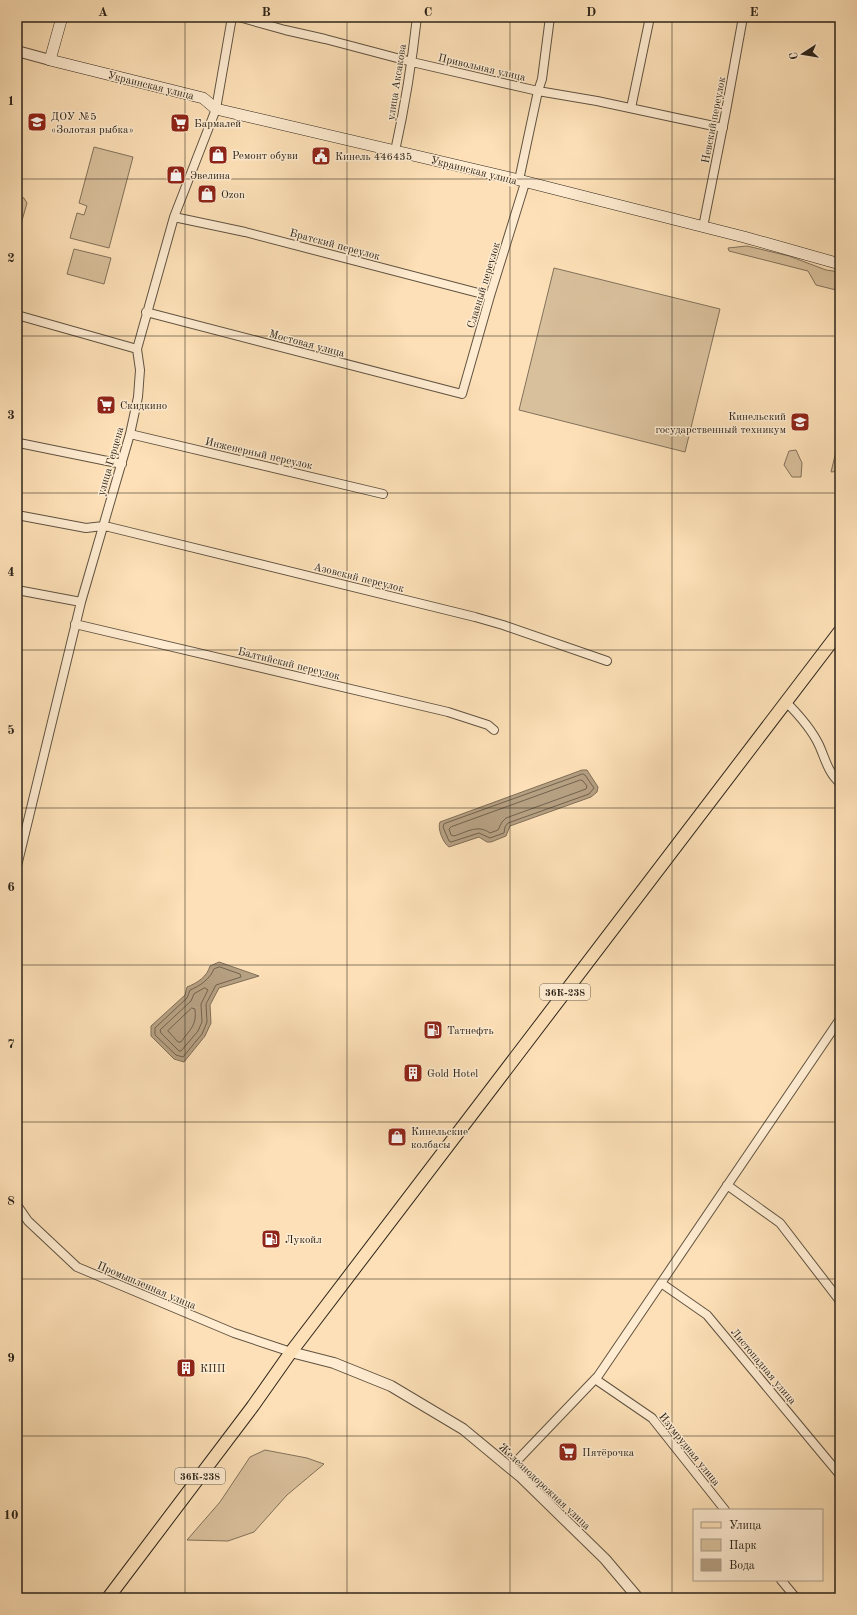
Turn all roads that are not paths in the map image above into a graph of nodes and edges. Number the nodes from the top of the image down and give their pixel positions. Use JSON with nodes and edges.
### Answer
{"nodes":[{"id":1,"x":62,"y":17,"type":"edge"},
{"id":2,"x":232,"y":17,"type":"edge"},
{"id":3,"x":239,"y":17,"type":"edge"},
{"id":4,"x":417,"y":17,"type":"edge"},
{"id":5,"x":550,"y":17,"type":"edge"},
{"id":6,"x":650,"y":17,"type":"edge"},
{"id":7,"x":743,"y":17,"type":"edge"},
{"id":8,"x":17,"y":51,"type":"edge"},
{"id":9,"x":50,"y":60,"type":"junction"},
{"id":10,"x":412,"y":62,"type":"junction"},
{"id":11,"x":538,"y":91,"type":"junction"},
{"id":12,"x":631,"y":108,"type":"junction"},
{"id":13,"x":216,"y":109,"type":"junction"},
{"id":14,"x":723,"y":128,"type":"junction"},
{"id":15,"x":395,"y":150,"type":"junction"},
{"id":16,"x":522,"y":182,"type":"junction"},
{"id":17,"x":174,"y":217,"type":"junction"},
{"id":18,"x":703,"y":227,"type":"junction"},
{"id":19,"x":840,"y":264,"type":"edge"},
{"id":20,"x":490,"y":296,"type":"junction"},
{"id":21,"x":146,"y":312,"type":"junction"},
{"id":22,"x":17,"y":315,"type":"edge"},
{"id":23,"x":137,"y":349,"type":"junction"},
{"id":24,"x":462,"y":394,"type":"joint"},
{"id":25,"x":130,"y":434,"type":"junction"},
{"id":26,"x":18,"y":442,"type":"dead end"},
{"id":27,"x":122,"y":464,"type":"junction"},
{"id":28,"x":383,"y":494,"type":"dead end"},
{"id":29,"x":17,"y":515,"type":"edge"},
{"id":30,"x":103,"y":526,"type":"junction"},
{"id":31,"x":17,"y":590,"type":"edge"},
{"id":32,"x":81,"y":602,"type":"junction"},
{"id":33,"x":75,"y":624,"type":"junction"},
{"id":34,"x":840,"y":631,"type":"edge"},
{"id":35,"x":607,"y":661,"type":"dead end"},
{"id":36,"x":786,"y":702,"type":"junction"},
{"id":37,"x":494,"y":730,"type":"dead end"},
{"id":38,"x":840,"y":783,"type":"edge"},
{"id":39,"x":17,"y":866,"type":"edge"},
{"id":40,"x":840,"y":1019,"type":"edge"},
{"id":41,"x":727,"y":1185,"type":"junction"},
{"id":42,"x":17,"y":1205,"type":"edge"},
{"id":43,"x":661,"y":1283,"type":"junction"},
{"id":44,"x":840,"y":1301,"type":"edge"},
{"id":45,"x":291,"y":1352,"type":"junction"},
{"id":46,"x":595,"y":1379,"type":"junction"},
{"id":47,"x":510,"y":1468,"type":"junction"},
{"id":48,"x":840,"y":1475,"type":"edge"},
{"id":49,"x":724,"y":1509,"type":"edge"},
{"id":50,"x":782,"y":1581,"type":"edge"},
{"id":51,"x":108,"y":1598,"type":"edge"},
{"id":52,"x":638,"y":1598,"type":"edge"},
{"id":53,"x":796,"y":1598,"type":"edge"}],
"edges":[{"from":1,"to":9,"type":"main road"},
{"from":2,"to":13,"type":"street","name":"улица Герцена"},
{"from":3,"to":10,"type":"street","name":"Привольная улица"},
{"from":4,"to":10,"type":"street","name":"улица Аксакова"},
{"from":5,"to":11,"type":"street","name":"Славный переулок"},
{"from":6,"to":12,"type":"street"},
{"from":7,"to":14,"type":"street","name":"Невский переулок"},
{"from":8,"to":9,"type":"street","name":"Украинская улица"},
{"from":9,"to":13,"type":"main road","name":"Украинская улица"},
{"from":10,"to":11,"type":"street","name":"Привольная улица"},
{"from":10,"to":15,"type":"street","name":"улица Аксакова"},
{"from":11,"to":12,"type":"street","name":"Привольная улица"},
{"from":11,"to":16,"type":"street","name":"Славный переулок"},
{"from":12,"to":14,"type":"street","name":"Привольная улица"},
{"from":13,"to":15,"type":"main road","name":"Украинская улица"},
{"from":13,"to":17,"type":"street","name":"улица Герцена"},
{"from":14,"to":18,"type":"street","name":"Невский переулок"},
{"from":15,"to":16,"type":"main road","name":"Украинская улица"},
{"from":16,"to":18,"type":"main road","name":"Украинская улица"},
{"from":16,"to":20,"type":"street","name":"Славный переулок"},
{"from":17,"to":20,"type":"street","name":"Братский переулок"},
{"from":17,"to":21,"type":"street","name":"улица Герцена"},
{"from":18,"to":19,"type":"main road","name":"Украинская улица"},
{"from":20,"to":24,"type":"street","name":"Славный переулок"},
{"from":21,"to":23,"type":"street","name":"улица Герцена"},
{"from":21,"to":24,"type":"street","name":"Мостовая улица"},
{"from":22,"to":23,"type":"street"},
{"from":23,"to":25,"type":"street","name":"улица Герцена"},
{"from":25,"to":27,"type":"street","name":"улица Герцена"},
{"from":25,"to":28,"type":"street","name":"Инженерный переулок"},
{"from":26,"to":27,"type":"street"},
{"from":27,"to":30,"type":"street","name":"улица Герцена"},
{"from":29,"to":30,"type":"street","name":"Азовский переулок"},
{"from":30,"to":32,"type":"street","name":"улица Герцена"},
{"from":30,"to":35,"type":"street","name":"Азовский переулок"},
{"from":31,"to":32,"type":"street"},
{"from":32,"to":33,"type":"street","name":"улица Герцена"},
{"from":33,"to":37,"type":"street","name":"Балтийский переулок"},
{"from":33,"to":39,"type":"street","name":"улица Герцена"},
{"from":34,"to":36,"type":"main road","number":"36К-238"},
{"from":36,"to":38,"type":"street"},
{"from":36,"to":45,"type":"main road","number":"36К-238"},
{"from":40,"to":41,"type":"street"},
{"from":41,"to":43,"type":"street"},
{"from":41,"to":44,"type":"street"},
{"from":42,"to":45,"type":"street","name":"Промышленная улица"},
{"from":43,"to":46,"type":"street"},
{"from":43,"to":48,"type":"street","name":"Листопадная улица"},
{"from":45,"to":47,"type":"street","name":"Железнодорожная улица"},
{"from":45,"to":51,"type":"main road","number":"36К-238"},
{"from":46,"to":47,"type":"street"},
{"from":46,"to":49,"type":"street","name":"Изумрудная улица"},
{"from":47,"to":52,"type":"street","name":"Железнодорожная улица"},
{"from":50,"to":53,"type":"street"}]}
